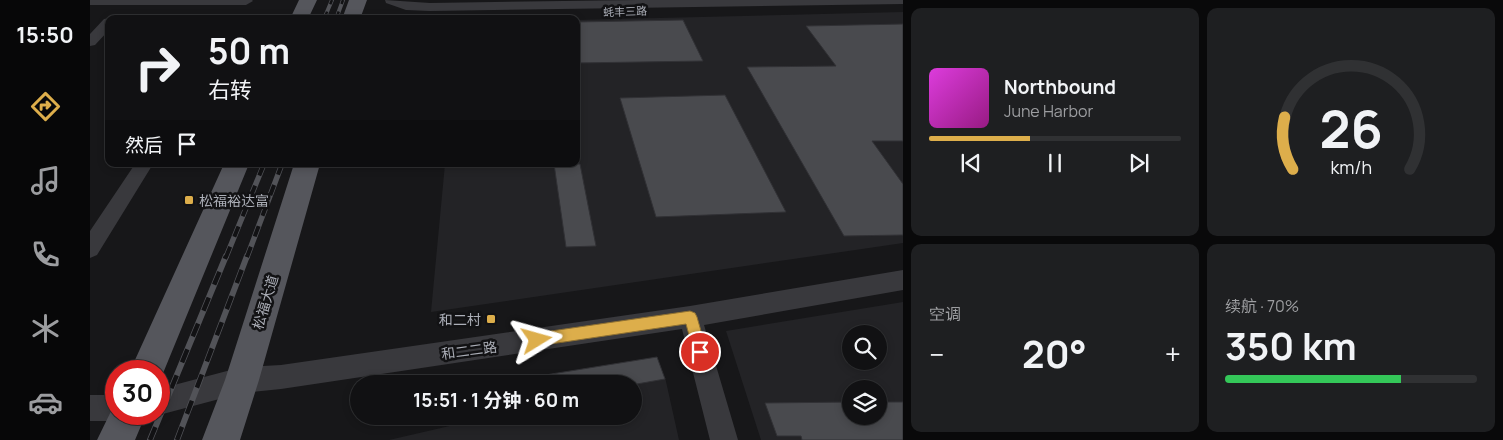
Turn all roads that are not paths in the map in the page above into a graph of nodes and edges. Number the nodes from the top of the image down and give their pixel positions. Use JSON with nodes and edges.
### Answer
{"nodes":[{"id":1,"x":247,"y":0,"type":"edge"},
{"id":2,"x":308,"y":0,"type":"edge"},
{"id":3,"x":358,"y":0,"type":"edge"},
{"id":4,"x":391,"y":0,"type":"edge"},
{"id":5,"x":903,"y":0,"type":"edge"},
{"id":6,"x":90,"y":1,"type":"edge"},
{"id":7,"x":128,"y":1,"type":"edge"},
{"id":8,"x":903,"y":4,"type":"edge"},
{"id":9,"x":239,"y":13,"type":"dead end"},
{"id":10,"x":116,"y":15,"type":"edge"},
{"id":11,"x":301,"y":15,"type":"edge"},
{"id":12,"x":352,"y":15,"type":"edge"},
{"id":13,"x":482,"y":15,"type":"edge"},
{"id":14,"x":105,"y":26,"type":"edge"},
{"id":15,"x":90,"y":42,"type":"edge"},
{"id":16,"x":142,"y":167,"type":"edge"},
{"id":17,"x":235,"y":167,"type":"edge"},
{"id":18,"x":306,"y":167,"type":"edge"},
{"id":19,"x":90,"y":249,"type":"edge"},
{"id":20,"x":903,"y":280,"type":"edge"},
{"id":21,"x":690,"y":317,"type":"junction"},
{"id":22,"x":152,"y":360,"type":"edge"},
{"id":23,"x":242,"y":380,"type":"junction"},
{"id":24,"x":170,"y":399,"type":"edge"},
{"id":25,"x":90,"y":408,"type":"edge"},
{"id":26,"x":105,"y":408,"type":"edge"},
{"id":27,"x":123,"y":425,"type":"edge"},
{"id":28,"x":116,"y":440,"type":"edge"},
{"id":29,"x":221,"y":440,"type":"edge"},
{"id":30,"x":724,"y":440,"type":"edge"}],
"edges":[{"from":1,"to":7,"type":"street"},
{"from":1,"to":9,"type":"street"},
{"from":2,"to":11,"type":"main road"},
{"from":3,"to":12,"type":"main road"},
{"from":4,"to":5,"type":"street","name":"蚝丰三路"},
{"from":6,"to":7,"type":"street"},
{"from":7,"to":10,"type":"street"},
{"from":8,"to":13,"type":"street","name":"蚝丰三路"},
{"from":14,"to":15,"type":"street"},
{"from":16,"to":19,"type":"street"},
{"from":17,"to":22,"type":"main road"},
{"from":18,"to":23,"type":"main road","name":"松福大道"},
{"from":20,"to":21,"type":"street","name":"和二二路"},
{"from":21,"to":23,"type":"street","name":"和二二路"},
{"from":21,"to":30,"type":"street"},
{"from":23,"to":24,"type":"street","name":"和二二路"},
{"from":23,"to":29,"type":"main road","name":"松福大道"},
{"from":25,"to":26,"type":"street"},
{"from":27,"to":28,"type":"main road"}]}
